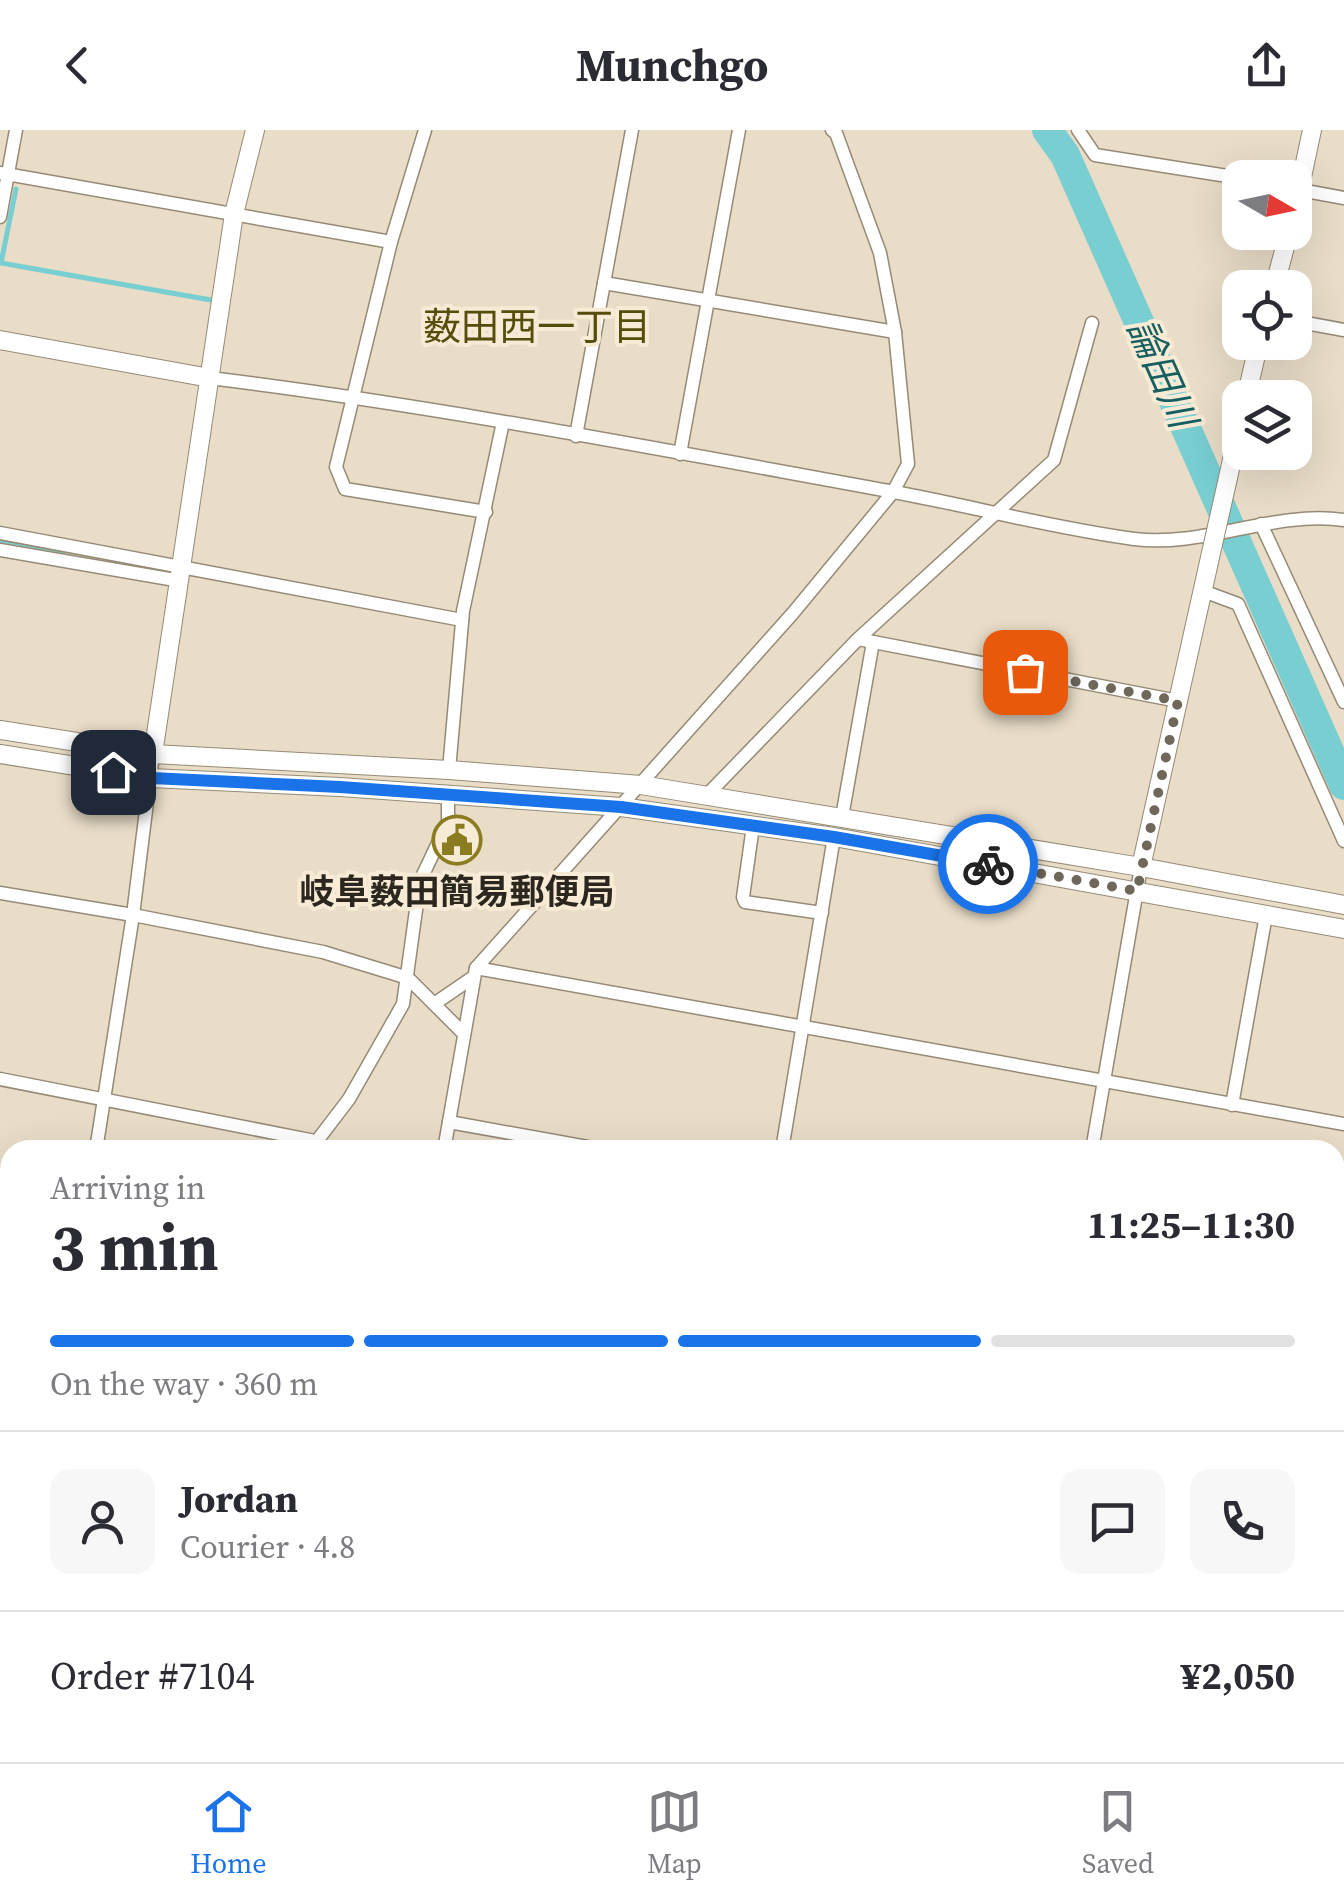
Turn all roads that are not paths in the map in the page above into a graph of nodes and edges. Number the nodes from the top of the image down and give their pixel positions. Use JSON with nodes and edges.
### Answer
{"nodes":[{"id":1,"x":16,"y":130,"type":"edge"},
{"id":2,"x":255,"y":130,"type":"edge"},
{"id":3,"x":424,"y":130,"type":"edge"},
{"id":4,"x":632,"y":130,"type":"edge"},
{"id":5,"x":740,"y":130,"type":"edge"},
{"id":6,"x":1078,"y":130,"type":"edge"},
{"id":7,"x":1312,"y":130,"type":"edge"},
{"id":8,"x":836,"y":131,"type":"edge"},
{"id":9,"x":1305,"y":160,"type":"edge"},
{"id":10,"x":4,"y":173,"type":"edge"},
{"id":11,"x":1222,"y":175,"type":"edge"},
{"id":12,"x":1312,"y":192,"type":"edge"},
{"id":13,"x":1344,"y":198,"type":"edge"},
{"id":14,"x":234,"y":214,"type":"junction"},
{"id":15,"x":0,"y":217,"type":"edge"},
{"id":16,"x":391,"y":242,"type":"junction"},
{"id":17,"x":604,"y":284,"type":"junction"},
{"id":18,"x":708,"y":300,"type":"junction"},
{"id":19,"x":1092,"y":324,"type":"dead end"},
{"id":20,"x":1312,"y":325,"type":"edge"},
{"id":21,"x":1344,"y":330,"type":"edge"},
{"id":22,"x":896,"y":332,"type":"junction"},
{"id":23,"x":0,"y":340,"type":"edge"},
{"id":24,"x":210,"y":378,"type":"junction"},
{"id":25,"x":353,"y":396,"type":"junction"},
{"id":26,"x":503,"y":422,"type":"junction"},
{"id":27,"x":576,"y":436,"type":"junction"},
{"id":28,"x":680,"y":454,"type":"junction"},
{"id":29,"x":1230,"y":470,"type":"edge"},
{"id":30,"x":892,"y":492,"type":"junction"},
{"id":31,"x":486,"y":512,"type":"junction"},
{"id":32,"x":999,"y":512,"type":"junction"},
{"id":33,"x":1344,"y":520,"type":"edge"},
{"id":34,"x":1260,"y":524,"type":"junction"},
{"id":35,"x":0,"y":534,"type":"edge"},
{"id":36,"x":0,"y":550,"type":"edge"},
{"id":37,"x":182,"y":574,"type":"junction"},
{"id":38,"x":1202,"y":591,"type":"junction"},
{"id":39,"x":462,"y":620,"type":"junction"},
{"id":40,"x":858,"y":639,"type":"junction"},
{"id":41,"x":873,"y":642,"type":"junction"},
{"id":42,"x":1178,"y":701,"type":"junction"},
{"id":43,"x":1344,"y":702,"type":"edge"},
{"id":44,"x":0,"y":730,"type":"edge"},
{"id":45,"x":0,"y":754,"type":"edge"},
{"id":46,"x":153,"y":754,"type":"junction"},
{"id":47,"x":449,"y":770,"type":"junction"},
{"id":48,"x":151,"y":778,"type":"junction"},
{"id":49,"x":641,"y":785,"type":"junction"},
{"id":50,"x":448,"y":794,"type":"junction"},
{"id":51,"x":708,"y":796,"type":"junction"},
{"id":52,"x":621,"y":807,"type":"junction"},
{"id":53,"x":842,"y":816,"type":"junction"},
{"id":54,"x":753,"y":826,"type":"junction"},
{"id":55,"x":834,"y":837,"type":"junction"},
{"id":56,"x":1344,"y":841,"type":"edge"},
{"id":57,"x":1141,"y":867,"type":"junction"},
{"id":58,"x":1137,"y":891,"type":"junction"},
{"id":59,"x":0,"y":893,"type":"edge"},
{"id":60,"x":1344,"y":906,"type":"edge"},
{"id":61,"x":822,"y":913,"type":"junction"},
{"id":62,"x":134,"y":915,"type":"junction"},
{"id":63,"x":1266,"y":915,"type":"junction"},
{"id":64,"x":1344,"y":929,"type":"edge"},
{"id":65,"x":474,"y":973,"type":"junction"},
{"id":66,"x":408,"y":978,"type":"junction"},
{"id":67,"x":434,"y":1004,"type":"junction"},
{"id":68,"x":804,"y":1025,"type":"junction"},
{"id":69,"x":464,"y":1033,"type":"junction"},
{"id":70,"x":0,"y":1079,"type":"edge"},
{"id":71,"x":1104,"y":1082,"type":"junction"},
{"id":72,"x":106,"y":1100,"type":"junction"},
{"id":73,"x":1232,"y":1104,"type":"junction"},
{"id":74,"x":449,"y":1122,"type":"junction"},
{"id":75,"x":1344,"y":1124,"type":"edge"},
{"id":76,"x":98,"y":1140,"type":"edge"},
{"id":77,"x":285,"y":1140,"type":"edge"},
{"id":78,"x":317,"y":1140,"type":"edge"},
{"id":79,"x":446,"y":1140,"type":"edge"},
{"id":80,"x":549,"y":1140,"type":"edge"},
{"id":81,"x":784,"y":1140,"type":"edge"},
{"id":82,"x":1094,"y":1140,"type":"edge"}],
"edges":[{"from":1,"to":10,"type":"street"},
{"from":2,"to":14,"type":"main road"},
{"from":3,"to":16,"type":"street"},
{"from":4,"to":17,"type":"street"},
{"from":5,"to":18,"type":"street"},
{"from":6,"to":11,"type":"street"},
{"from":7,"to":9,"type":"main road"},
{"from":8,"to":22,"type":"street"},
{"from":10,"to":14,"type":"street"},
{"from":10,"to":15,"type":"street"},
{"from":12,"to":13,"type":"street"},
{"from":14,"to":16,"type":"street"},
{"from":14,"to":24,"type":"main road"},
{"from":16,"to":25,"type":"street"},
{"from":17,"to":18,"type":"street"},
{"from":17,"to":27,"type":"street"},
{"from":18,"to":22,"type":"street"},
{"from":18,"to":28,"type":"street"},
{"from":19,"to":32,"type":"street"},
{"from":20,"to":21,"type":"street"},
{"from":22,"to":30,"type":"street"},
{"from":23,"to":24,"type":"main road"},
{"from":24,"to":25,"type":"street"},
{"from":24,"to":37,"type":"main road"},
{"from":25,"to":26,"type":"street"},
{"from":25,"to":31,"type":"street"},
{"from":26,"to":27,"type":"street"},
{"from":26,"to":31,"type":"street"},
{"from":27,"to":28,"type":"street"},
{"from":28,"to":30,"type":"street"},
{"from":29,"to":38,"type":"main road","bridge":true},
{"from":30,"to":32,"type":"street"},
{"from":30,"to":49,"type":"street"},
{"from":31,"to":39,"type":"street"},
{"from":32,"to":34,"type":"street"},
{"from":32,"to":40,"type":"street"},
{"from":33,"to":34,"type":"street"},
{"from":34,"to":43,"type":"street"},
{"from":35,"to":37,"type":"street"},
{"from":36,"to":37,"type":"street"},
{"from":37,"to":39,"type":"street"},
{"from":37,"to":46,"type":"main road"},
{"from":38,"to":42,"type":"main road"},
{"from":38,"to":56,"type":"street"},
{"from":39,"to":47,"type":"street"},
{"from":40,"to":41,"type":"street"},
{"from":40,"to":51,"type":"street"},
{"from":41,"to":42,"type":"street"},
{"from":41,"to":53,"type":"street"},
{"from":42,"to":57,"type":"main road"},
{"from":44,"to":46,"type":"main road"},
{"from":45,"to":48,"type":"main road"},
{"from":46,"to":47,"type":"main road"},
{"from":46,"to":48,"type":"street"},
{"from":47,"to":49,"type":"main road"},
{"from":48,"to":50,"type":"main road"},
{"from":48,"to":62,"type":"street"},
{"from":49,"to":51,"type":"main road"},
{"from":49,"to":52,"type":"street"},
{"from":50,"to":52,"type":"main road"},
{"from":50,"to":66,"type":"street"},
{"from":51,"to":53,"type":"main road"},
{"from":52,"to":54,"type":"main road"},
{"from":52,"to":65,"type":"street"},
{"from":53,"to":57,"type":"main road"},
{"from":54,"to":55,"type":"main road"},
{"from":54,"to":61,"type":"street"},
{"from":55,"to":58,"type":"main road"},
{"from":55,"to":61,"type":"street"},
{"from":57,"to":58,"type":"street"},
{"from":57,"to":60,"type":"main road"},
{"from":58,"to":63,"type":"main road"},
{"from":58,"to":71,"type":"street"},
{"from":59,"to":62,"type":"street"},
{"from":61,"to":68,"type":"street"},
{"from":62,"to":66,"type":"street"},
{"from":62,"to":72,"type":"street"},
{"from":63,"to":64,"type":"main road"},
{"from":63,"to":73,"type":"street"},
{"from":65,"to":67,"type":"street"},
{"from":65,"to":68,"type":"street"},
{"from":65,"to":69,"type":"street"},
{"from":66,"to":67,"type":"street"},
{"from":66,"to":78,"type":"street"},
{"from":67,"to":69,"type":"street"},
{"from":68,"to":71,"type":"street"},
{"from":68,"to":81,"type":"street"},
{"from":69,"to":74,"type":"street"},
{"from":70,"to":72,"type":"street"},
{"from":71,"to":73,"type":"street"},
{"from":71,"to":82,"type":"street"},
{"from":72,"to":76,"type":"street"},
{"from":72,"to":77,"type":"street"},
{"from":73,"to":75,"type":"street"},
{"from":74,"to":79,"type":"street"},
{"from":74,"to":80,"type":"street"}]}
